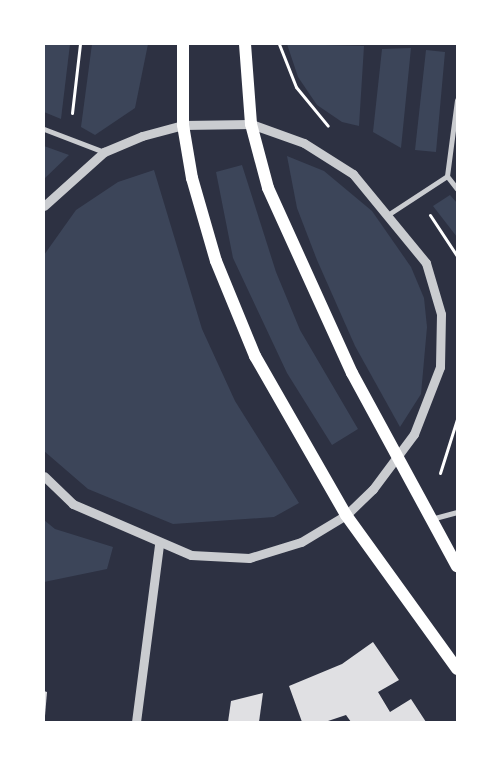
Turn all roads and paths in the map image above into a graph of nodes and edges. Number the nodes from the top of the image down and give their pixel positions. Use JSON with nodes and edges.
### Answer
{"nodes":[{"id":1,"x":80,"y":44,"type":"edge"},
{"id":2,"x":183,"y":44,"type":"edge"},
{"id":3,"x":245,"y":44,"type":"edge"},
{"id":4,"x":278,"y":44,"type":"edge"},
{"id":5,"x":457,"y":100,"type":"edge"},
{"id":6,"x":251,"y":124,"type":"junction"},
{"id":7,"x":183,"y":125,"type":"junction"},
{"id":8,"x":44,"y":129,"type":"edge"},
{"id":9,"x":69,"y":138,"type":"junction"},
{"id":10,"x":104,"y":152,"type":"junction"},
{"id":11,"x":329,"y":156,"type":"junction"},
{"id":12,"x":447,"y":176,"type":"junction"},
{"id":13,"x":457,"y":188,"type":"edge"},
{"id":14,"x":44,"y":206,"type":"edge"},
{"id":15,"x":389,"y":214,"type":"junction"},
{"id":16,"x":457,"y":419,"type":"edge"},
{"id":17,"x":397,"y":458,"type":"junction"},
{"id":18,"x":44,"y":476,"type":"edge"},
{"id":19,"x":457,"y":512,"type":"edge"},
{"id":20,"x":444,"y":514,"type":"junction"},
{"id":21,"x":346,"y":515,"type":"junction"},
{"id":22,"x":432,"y":519,"type":"junction"},
{"id":23,"x":159,"y":544,"type":"junction"},
{"id":24,"x":457,"y":566,"type":"edge"},
{"id":25,"x":457,"y":669,"type":"edge"},
{"id":26,"x":136,"y":722,"type":"edge"}],
"edges":[{"from":1,"to":9,"type":"path"},
{"from":2,"to":7,"type":"main road"},
{"from":3,"to":6,"type":"main road"},
{"from":4,"to":11,"type":"path"},
{"from":5,"to":12,"type":"street"},
{"from":6,"to":7,"type":"street"},
{"from":6,"to":11,"type":"street"},
{"from":6,"to":17,"type":"main road"},
{"from":7,"to":10,"type":"street"},
{"from":7,"to":21,"type":"main road"},
{"from":8,"to":9,"type":"street"},
{"from":9,"to":10,"type":"street"},
{"from":10,"to":14,"type":"street"},
{"from":11,"to":15,"type":"street"},
{"from":12,"to":13,"type":"street"},
{"from":12,"to":15,"type":"street"},
{"from":15,"to":17,"type":"street"},
{"from":16,"to":20,"type":"path"},
{"from":17,"to":21,"type":"street"},
{"from":17,"to":22,"type":"main road"},
{"from":18,"to":23,"type":"street"},
{"from":19,"to":20,"type":"street"},
{"from":20,"to":22,"type":"street"},
{"from":21,"to":23,"type":"street"},
{"from":21,"to":25,"type":"main road"},
{"from":22,"to":24,"type":"main road"},
{"from":23,"to":26,"type":"street"}]}
